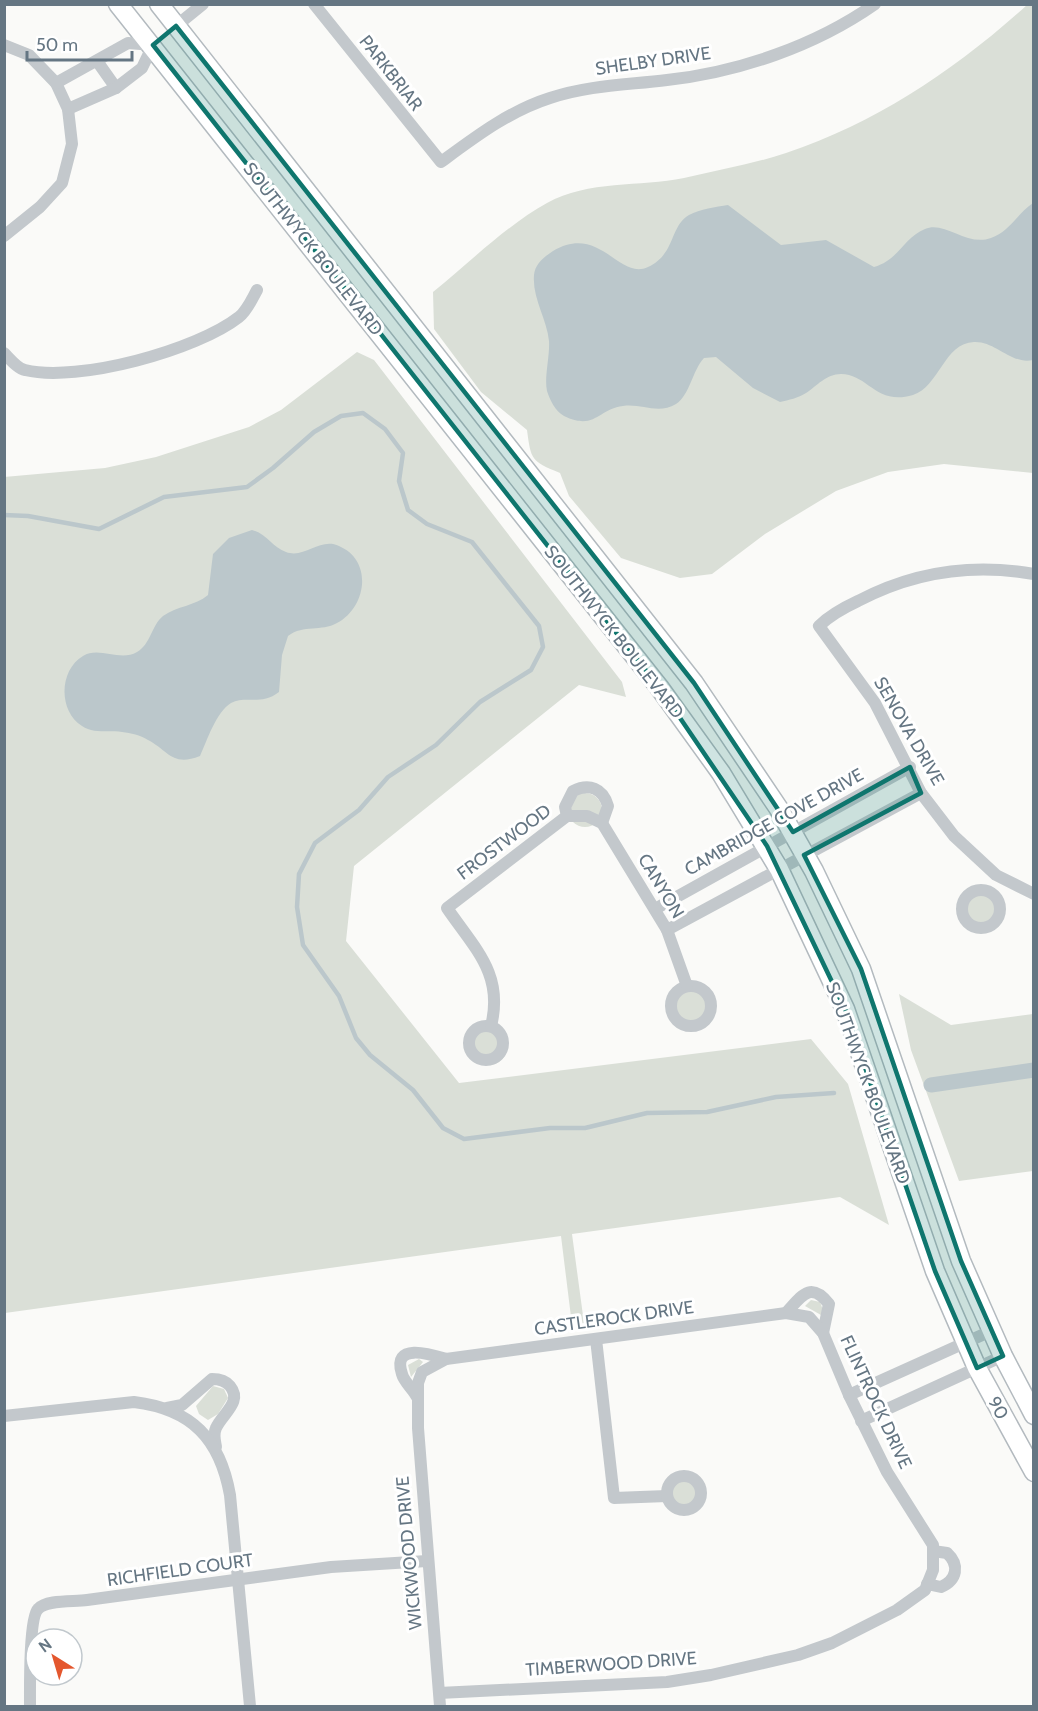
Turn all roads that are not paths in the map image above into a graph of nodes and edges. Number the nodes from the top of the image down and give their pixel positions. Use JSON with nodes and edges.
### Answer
{"nodes":[{"id":1,"x":118,"y":4,"type":"edge"},
{"id":2,"x":159,"y":4,"type":"edge"},
{"id":3,"x":203,"y":4,"type":"edge"},
{"id":4,"x":314,"y":4,"type":"edge"},
{"id":5,"x":874,"y":4,"type":"edge"},
{"id":6,"x":176,"y":26,"type":"junction"},
{"id":7,"x":4,"y":45,"type":"edge"},
{"id":8,"x":153,"y":45,"type":"junction"},
{"id":9,"x":97,"y":61,"type":"junction"},
{"id":10,"x":56,"y":83,"type":"junction"},
{"id":11,"x":116,"y":88,"type":"junction"},
{"id":12,"x":68,"y":109,"type":"junction"},
{"id":13,"x":441,"y":162,"type":"joint"},
{"id":14,"x":4,"y":236,"type":"edge"},
{"id":15,"x":257,"y":291,"type":"dead end"},
{"id":16,"x":4,"y":353,"type":"edge"},
{"id":17,"x":455,"y":380,"type":"junction"},
{"id":18,"x":430,"y":398,"type":"junction"},
{"id":19,"x":1034,"y":574,"type":"edge"},
{"id":20,"x":910,"y":767,"type":"junction"},
{"id":21,"x":921,"y":793,"type":"junction"},
{"id":22,"x":567,"y":816,"type":"junction"},
{"id":23,"x":602,"y":823,"type":"junction"},
{"id":24,"x":793,"y":832,"type":"junction"},
{"id":25,"x":767,"y":846,"type":"junction"},
{"id":26,"x":804,"y":855,"type":"junction"},
{"id":27,"x":779,"y":869,"type":"junction"},
{"id":28,"x":996,"y":875,"type":"junction"},
{"id":29,"x":990,"y":892,"type":"dead end"},
{"id":30,"x":1034,"y":894,"type":"edge"},
{"id":31,"x":655,"y":909,"type":"junction"},
{"id":32,"x":667,"y":930,"type":"junction"},
{"id":33,"x":687,"y":986,"type":"dead end"},
{"id":34,"x":491,"y":1026,"type":"dead end"},
{"id":35,"x":961,"y":1261,"type":"junction"},
{"id":36,"x":935,"y":1271,"type":"junction"},
{"id":37,"x":786,"y":1313,"type":"junction"},
{"id":38,"x":809,"y":1317,"type":"joint"},
{"id":39,"x":991,"y":1331,"type":"junction"},
{"id":40,"x":823,"y":1333,"type":"junction"},
{"id":41,"x":597,"y":1340,"type":"junction"},
{"id":42,"x":965,"y":1343,"type":"junction"},
{"id":43,"x":1003,"y":1356,"type":"junction"},
{"id":44,"x":404,"y":1358,"type":"joint"},
{"id":45,"x":446,"y":1359,"type":"junction"},
{"id":46,"x":977,"y":1368,"type":"junction"},
{"id":47,"x":422,"y":1372,"type":"joint"},
{"id":48,"x":849,"y":1395,"type":"junction"},
{"id":49,"x":417,"y":1397,"type":"junction"},
{"id":50,"x":165,"y":1408,"type":"junction"},
{"id":51,"x":1034,"y":1415,"type":"edge"},
{"id":52,"x":4,"y":1416,"type":"edge"},
{"id":53,"x":861,"y":1421,"type":"junction"},
{"id":54,"x":217,"y":1451,"type":"junction"},
{"id":55,"x":1034,"y":1472,"type":"edge"},
{"id":56,"x":667,"y":1496,"type":"dead end"},
{"id":57,"x":933,"y":1551,"type":"junction"},
{"id":58,"x":427,"y":1561,"type":"junction"},
{"id":59,"x":933,"y":1570,"type":"joint"},
{"id":60,"x":237,"y":1580,"type":"junction"},
{"id":61,"x":927,"y":1584,"type":"junction"},
{"id":62,"x":439,"y":1693,"type":"junction"},
{"id":63,"x":30,"y":1707,"type":"edge"},
{"id":64,"x":250,"y":1707,"type":"edge"},
{"id":65,"x":440,"y":1707,"type":"edge"}],
"edges":[{"from":1,"to":8,"type":"street","name":"SOUTHWYCK BOULEVARD"},
{"from":2,"to":6,"type":"street","name":"SOUTHWYCK BOULEVARD"},
{"from":3,"to":6,"type":"street"},
{"from":4,"to":13,"type":"street","name":"PARKBRIAR"},
{"from":5,"to":13,"type":"street","name":"SHELBY DRIVE"},
{"from":6,"to":8,"type":"street"},
{"from":6,"to":17,"type":"street","name":"SOUTHWYCK BOULEVARD"},
{"from":7,"to":10,"type":"street"},
{"from":8,"to":9,"type":"street"},
{"from":8,"to":11,"type":"street"},
{"from":8,"to":18,"type":"street","name":"SOUTHWYCK BOULEVARD"},
{"from":9,"to":10,"type":"street"},
{"from":9,"to":11,"type":"street"},
{"from":10,"to":12,"type":"street"},
{"from":11,"to":12,"type":"street"},
{"from":12,"to":14,"type":"street"},
{"from":15,"to":16,"type":"street"},
{"from":17,"to":18,"type":"street"},
{"from":17,"to":24,"type":"street","name":"SOUTHWYCK BOULEVARD"},
{"from":18,"to":25,"type":"street","name":"SOUTHWYCK BOULEVARD"},
{"from":19,"to":20,"type":"street","name":"SENOVA DRIVE"},
{"from":20,"to":21,"type":"street","name":"SENOVA DRIVE"},
{"from":20,"to":24,"type":"street","name":"CAMBRIDGE COVE DRIVE"},
{"from":21,"to":26,"type":"street"},
{"from":21,"to":28,"type":"street","name":"SENOVA DRIVE"},
{"from":22,"to":23,"type":"street","name":"FROSTWOOD"},
{"from":22,"to":23,"type":"street"},
{"from":22,"to":34,"type":"street","name":"FROSTWOOD"},
{"from":23,"to":31,"type":"street","name":"CANYON"},
{"from":24,"to":25,"type":"street","name":"CAMBRIDGE COVE DRIVE"},
{"from":24,"to":26,"type":"street","name":"SOUTHWYCK BOULEVARD"},
{"from":25,"to":27,"type":"street","name":"SOUTHWYCK BOULEVARD"},
{"from":25,"to":31,"type":"street","name":"CAMBRIDGE COVE DRIVE"},
{"from":26,"to":27,"type":"street"},
{"from":26,"to":35,"type":"street","name":"SOUTHWYCK BOULEVARD"},
{"from":27,"to":32,"type":"street"},
{"from":27,"to":36,"type":"street","name":"SOUTHWYCK BOULEVARD"},
{"from":28,"to":29,"type":"street"},
{"from":28,"to":30,"type":"street","name":"SENOVA DRIVE"},
{"from":31,"to":32,"type":"street","name":"CANYON"},
{"from":32,"to":33,"type":"street","name":"CANYON"},
{"from":35,"to":36,"type":"street"},
{"from":35,"to":39,"type":"street","name":"SOUTHWYCK BOULEVARD"},
{"from":36,"to":42,"type":"street","name":"SOUTHWYCK BOULEVARD"},
{"from":37,"to":38,"type":"street","name":"CASTLEROCK DRIVE"},
{"from":37,"to":40,"type":"street"},
{"from":37,"to":41,"type":"street","name":"CASTLEROCK DRIVE"},
{"from":38,"to":40,"type":"street","name":"FLINTROCK DRIVE"},
{"from":39,"to":42,"type":"street"},
{"from":39,"to":43,"type":"street","name":"90"},
{"from":40,"to":48,"type":"street","name":"FLINTROCK DRIVE"},
{"from":41,"to":45,"type":"street","name":"CASTLEROCK DRIVE"},
{"from":41,"to":56,"type":"street"},
{"from":42,"to":46,"type":"street","name":"90"},
{"from":42,"to":48,"type":"street"},
{"from":43,"to":46,"type":"street"},
{"from":43,"to":51,"type":"street","name":"90"},
{"from":44,"to":45,"type":"street","name":"CASTLEROCK DRIVE"},
{"from":44,"to":49,"type":"street","name":"WICKWOOD DRIVE"},
{"from":45,"to":47,"type":"street","name":"CASTLEROCK DRIVE"},
{"from":46,"to":53,"type":"street"},
{"from":46,"to":55,"type":"street","name":"90"},
{"from":47,"to":49,"type":"street","name":"WICKWOOD DRIVE"},
{"from":48,"to":53,"type":"street","name":"FLINTROCK DRIVE"},
{"from":49,"to":58,"type":"street","name":"WICKWOOD DRIVE"},
{"from":50,"to":52,"type":"street"},
{"from":50,"to":54,"type":"street"},
{"from":50,"to":54,"type":"street"},
{"from":53,"to":57,"type":"street","name":"FLINTROCK DRIVE"},
{"from":54,"to":60,"type":"street"},
{"from":57,"to":59,"type":"street","name":"FLINTROCK DRIVE"},
{"from":57,"to":61,"type":"street"},
{"from":58,"to":60,"type":"street","name":"RICHFIELD COURT"},
{"from":58,"to":62,"type":"street","name":"WICKWOOD DRIVE"},
{"from":59,"to":61,"type":"street","name":"TIMBERWOOD DRIVE"},
{"from":60,"to":63,"type":"street","name":"RICHFIELD COURT"},
{"from":60,"to":64,"type":"street"},
{"from":61,"to":62,"type":"street","name":"TIMBERWOOD DRIVE"},
{"from":62,"to":65,"type":"street","name":"WICKWOOD DRIVE"}]}
